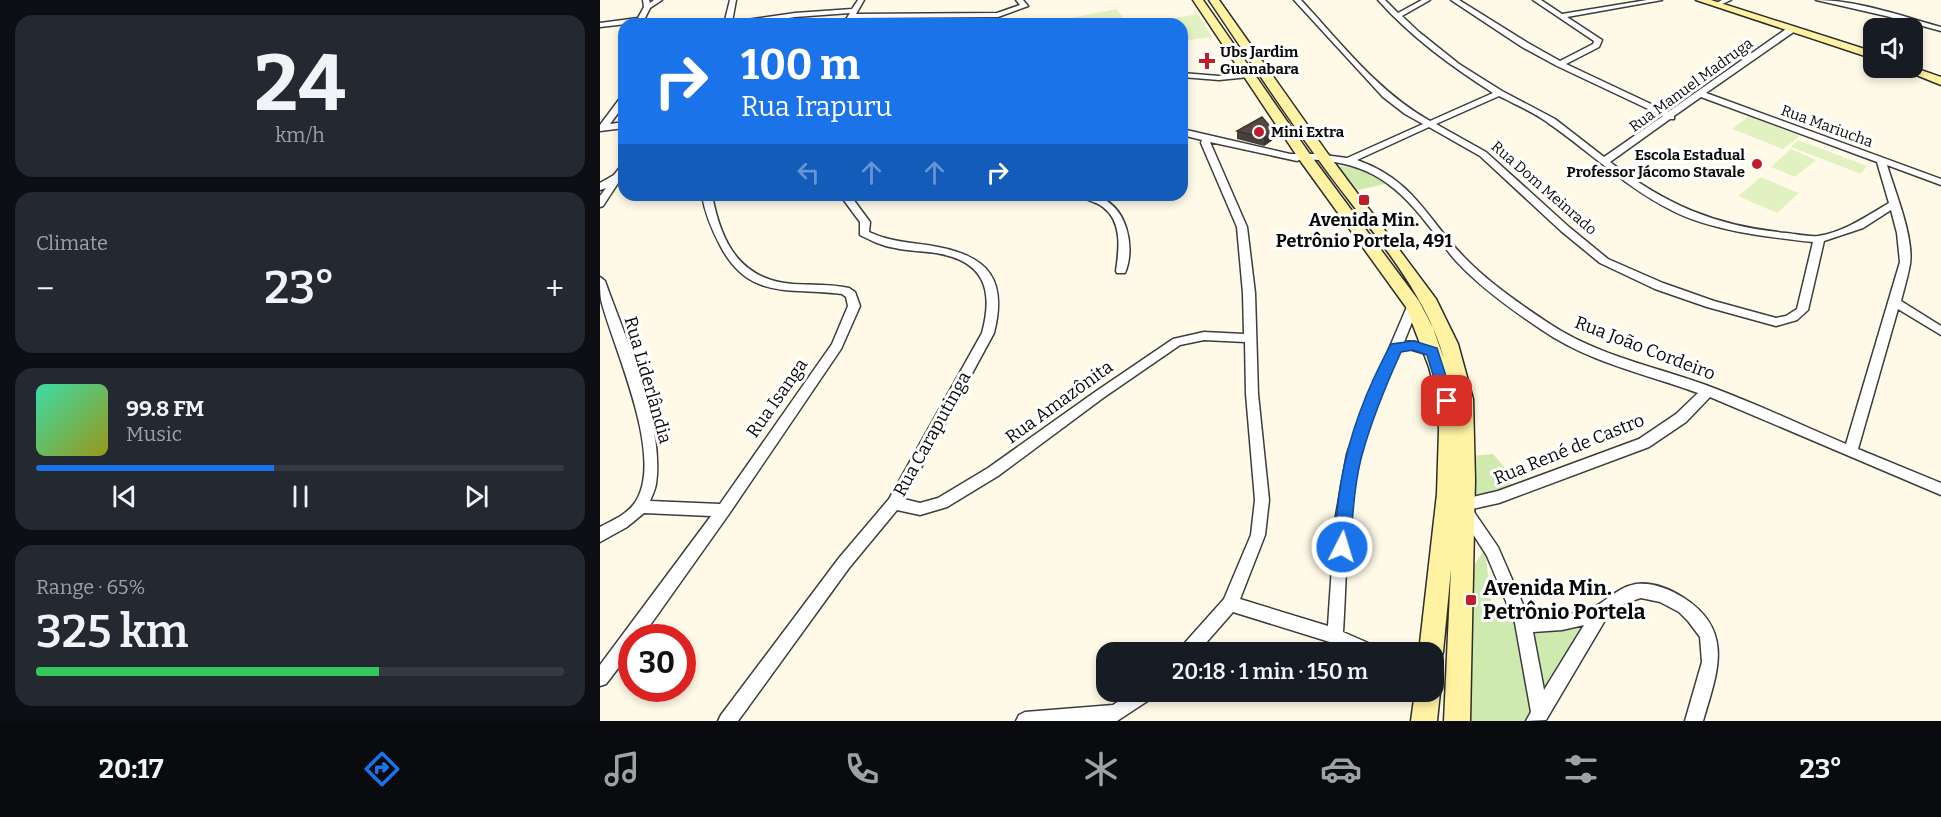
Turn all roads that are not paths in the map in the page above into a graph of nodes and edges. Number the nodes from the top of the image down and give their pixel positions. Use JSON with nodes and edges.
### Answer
{"nodes":[{"id":1,"x":659,"y":0,"type":"edge"},
{"id":2,"x":742,"y":0,"type":"edge"},
{"id":3,"x":861,"y":0,"type":"edge"},
{"id":4,"x":1198,"y":0,"type":"edge"},
{"id":5,"x":1214,"y":0,"type":"edge"},
{"id":6,"x":1297,"y":0,"type":"edge"},
{"id":7,"x":1381,"y":0,"type":"edge"},
{"id":8,"x":1427,"y":0,"type":"edge"},
{"id":9,"x":1454,"y":0,"type":"edge"},
{"id":10,"x":1536,"y":0,"type":"edge"},
{"id":11,"x":1659,"y":0,"type":"edge"},
{"id":12,"x":1701,"y":0,"type":"edge"},
{"id":13,"x":1728,"y":0,"type":"edge"},
{"id":14,"x":1819,"y":0,"type":"edge"},
{"id":15,"x":733,"y":1,"type":"edge"},
{"id":16,"x":647,"y":3,"type":"edge"},
{"id":17,"x":1021,"y":3,"type":"edge"},
{"id":18,"x":1716,"y":5,"type":"junction"},
{"id":19,"x":854,"y":14,"type":"junction"},
{"id":20,"x":999,"y":15,"type":"junction"},
{"id":21,"x":1397,"y":16,"type":"junction"},
{"id":22,"x":1562,"y":16,"type":"junction"},
{"id":23,"x":641,"y":18,"type":"edge"},
{"id":24,"x":729,"y":18,"type":"edge"},
{"id":25,"x":775,"y":18,"type":"edge"},
{"id":26,"x":851,"y":18,"type":"edge"},
{"id":27,"x":996,"y":18,"type":"edge"},
{"id":28,"x":618,"y":24,"type":"edge"},
{"id":29,"x":600,"y":25,"type":"edge"},
{"id":30,"x":1792,"y":29,"type":"junction"},
{"id":31,"x":1941,"y":29,"type":"edge"},
{"id":32,"x":1863,"y":52,"type":"edge"},
{"id":33,"x":1560,"y":64,"type":"junction"},
{"id":34,"x":1923,"y":74,"type":"edge"},
{"id":35,"x":1188,"y":75,"type":"edge"},
{"id":36,"x":1249,"y":75,"type":"junction"},
{"id":37,"x":1941,"y":81,"type":"edge"},
{"id":38,"x":1499,"y":93,"type":"junction"},
{"id":39,"x":1703,"y":94,"type":"junction"},
{"id":40,"x":618,"y":107,"type":"edge"},
{"id":41,"x":1671,"y":117,"type":"junction"},
{"id":42,"x":1429,"y":123,"type":"junction"},
{"id":43,"x":618,"y":126,"type":"edge"},
{"id":44,"x":602,"y":128,"type":"edge"},
{"id":45,"x":1188,"y":133,"type":"edge"},
{"id":46,"x":1207,"y":138,"type":"junction"},
{"id":47,"x":1311,"y":159,"type":"junction"},
{"id":48,"x":1881,"y":160,"type":"junction"},
{"id":49,"x":1348,"y":161,"type":"junction"},
{"id":50,"x":1605,"y":161,"type":"junction"},
{"id":51,"x":1381,"y":173,"type":"junction"},
{"id":52,"x":617,"y":177,"type":"joint"},
{"id":53,"x":1941,"y":182,"type":"edge"},
{"id":54,"x":600,"y":187,"type":"edge"},
{"id":55,"x":708,"y":201,"type":"edge"},
{"id":56,"x":849,"y":201,"type":"edge"},
{"id":57,"x":1099,"y":201,"type":"edge"},
{"id":58,"x":1895,"y":203,"type":"junction"},
{"id":59,"x":600,"y":204,"type":"edge"},
{"id":60,"x":1820,"y":239,"type":"junction"},
{"id":61,"x":1121,"y":271,"type":"dead end"},
{"id":62,"x":600,"y":281,"type":"edge"},
{"id":63,"x":1895,"y":302,"type":"junction"},
{"id":64,"x":1413,"y":305,"type":"junction"},
{"id":65,"x":1941,"y":331,"type":"edge"},
{"id":66,"x":1248,"y":338,"type":"junction"},
{"id":67,"x":1396,"y":347,"type":"junction"},
{"id":68,"x":1432,"y":352,"type":"junction"},
{"id":69,"x":1708,"y":391,"type":"junction"},
{"id":70,"x":1850,"y":452,"type":"junction"},
{"id":71,"x":1941,"y":489,"type":"edge"},
{"id":72,"x":894,"y":503,"type":"junction"},
{"id":73,"x":1465,"y":506,"type":"junction"},
{"id":74,"x":640,"y":507,"type":"junction"},
{"id":75,"x":724,"y":510,"type":"junction"},
{"id":76,"x":600,"y":535,"type":"edge"},
{"id":77,"x":1230,"y":604,"type":"junction"},
{"id":78,"x":1601,"y":612,"type":"junction"},
{"id":79,"x":1523,"y":623,"type":"junction"},
{"id":80,"x":1335,"y":636,"type":"junction"},
{"id":81,"x":1197,"y":642,"type":"edge"},
{"id":82,"x":1348,"y":642,"type":"edge"},
{"id":83,"x":1432,"y":642,"type":"edge"},
{"id":84,"x":600,"y":678,"type":"edge"},
{"id":85,"x":1135,"y":702,"type":"edge"},
{"id":86,"x":1426,"y":702,"type":"edge"},
{"id":87,"x":1118,"y":717,"type":"edge"},
{"id":88,"x":1537,"y":718,"type":"edge"},
{"id":89,"x":727,"y":721,"type":"edge"},
{"id":90,"x":1025,"y":721,"type":"edge"},
{"id":91,"x":1424,"y":721,"type":"edge"},
{"id":92,"x":1457,"y":721,"type":"edge"},
{"id":93,"x":1694,"y":721,"type":"edge"}],
"edges":[{"from":1,"to":16,"type":"street"},
{"from":2,"to":15,"type":"street"},
{"from":3,"to":19,"type":"street"},
{"from":4,"to":36,"type":"main road"},
{"from":5,"to":47,"type":"main road"},
{"from":6,"to":42,"type":"street","name":"Rua Dom Meinrado"},
{"from":7,"to":21,"type":"street"},
{"from":8,"to":21,"type":"street"},
{"from":9,"to":33,"type":"street"},
{"from":10,"to":22,"type":"street"},
{"from":11,"to":22,"type":"street"},
{"from":12,"to":18,"type":"main road"},
{"from":13,"to":18,"type":"street"},
{"from":14,"to":31,"type":"street"},
{"from":15,"to":24,"type":"street"},
{"from":16,"to":23,"type":"street"},
{"from":17,"to":20,"type":"street"},
{"from":18,"to":30,"type":"main road"},
{"from":19,"to":20,"type":"street"},
{"from":19,"to":25,"type":"street"},
{"from":19,"to":26,"type":"street"},
{"from":20,"to":27,"type":"street"},
{"from":21,"to":38,"type":"street"},
{"from":22,"to":33,"type":"street"},
{"from":28,"to":29,"type":"street"},
{"from":30,"to":32,"type":"main road"},
{"from":30,"to":39,"type":"street","name":"Rua Manuel Madruga"},
{"from":33,"to":41,"type":"street"},
{"from":34,"to":37,"type":"main road"},
{"from":35,"to":36,"type":"street"},
{"from":36,"to":47,"type":"main road"},
{"from":38,"to":42,"type":"street"},
{"from":38,"to":50,"type":"street"},
{"from":39,"to":41,"type":"street","name":"Rua Manuel Madruga"},
{"from":39,"to":48,"type":"street","name":"Rua Mariucha"},
{"from":40,"to":44,"type":"street"},
{"from":41,"to":50,"type":"street","name":"Rua Manuel Madruga"},
{"from":42,"to":49,"type":"street"},
{"from":42,"to":60,"type":"street","name":"Rua Dom Meinrado"},
{"from":43,"to":44,"type":"street"},
{"from":45,"to":46,"type":"street","name":"Rua João Cordeiro"},
{"from":46,"to":47,"type":"street","name":"Rua João Cordeiro"},
{"from":46,"to":66,"type":"street"},
{"from":47,"to":49,"type":"street","name":"Rua João Cordeiro"},
{"from":47,"to":51,"type":"street","name":"Rua João Cordeiro"},
{"from":47,"to":64,"type":"main road"},
{"from":47,"to":73,"type":"main road"},
{"from":48,"to":53,"type":"street","name":"Rua Mariucha"},
{"from":48,"to":58,"type":"street"},
{"from":49,"to":51,"type":"street","name":"Rua João Cordeiro"},
{"from":50,"to":60,"type":"street"},
{"from":51,"to":69,"type":"street","name":"Rua João Cordeiro"},
{"from":52,"to":54,"type":"street"},
{"from":52,"to":59,"type":"street"},
{"from":55,"to":75,"type":"street","name":"Rua Isanga"},
{"from":56,"to":72,"type":"street","name":"Rua Caraputinga"},
{"from":57,"to":61,"type":"street"},
{"from":58,"to":60,"type":"street"},
{"from":58,"to":63,"type":"street"},
{"from":62,"to":74,"type":"street","name":"Rua Liderlândia"},
{"from":63,"to":65,"type":"street"},
{"from":63,"to":70,"type":"street"},
{"from":64,"to":67,"type":"street"},
{"from":64,"to":68,"type":"main road"},
{"from":66,"to":72,"type":"street","name":"Rua Amazônita"},
{"from":66,"to":77,"type":"street"},
{"from":67,"to":68,"type":"street"},
{"from":67,"to":80,"type":"street"},
{"from":68,"to":83,"type":"main road"},
{"from":69,"to":70,"type":"street","name":"Rua João Cordeiro"},
{"from":69,"to":73,"type":"street","name":"Rua René de Castro"},
{"from":70,"to":71,"type":"street","name":"Rua João Cordeiro"},
{"from":72,"to":89,"type":"street","name":"Rua Caraputinga"},
{"from":73,"to":79,"type":"street"},
{"from":73,"to":92,"type":"main road"},
{"from":74,"to":75,"type":"street"},
{"from":74,"to":76,"type":"street"},
{"from":75,"to":84,"type":"street","name":"Rua Isanga"},
{"from":77,"to":80,"type":"street"},
{"from":77,"to":81,"type":"street"},
{"from":78,"to":79,"type":"street"},
{"from":78,"to":88,"type":"street"},
{"from":78,"to":93,"type":"street"},
{"from":79,"to":88,"type":"street"},
{"from":80,"to":82,"type":"street"},
{"from":85,"to":87,"type":"street"},
{"from":86,"to":91,"type":"main road"},
{"from":87,"to":90,"type":"street"}]}
